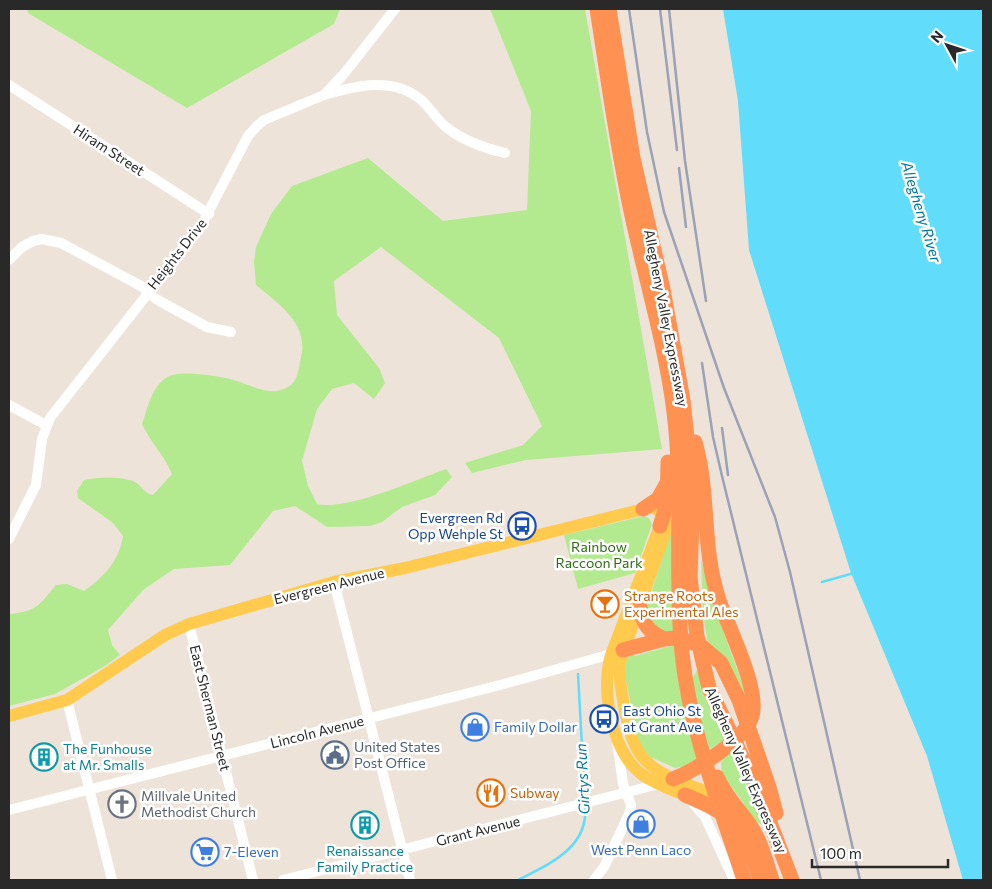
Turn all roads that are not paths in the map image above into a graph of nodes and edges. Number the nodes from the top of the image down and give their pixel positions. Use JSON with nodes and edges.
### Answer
{"nodes":[{"id":1,"x":395,"y":9,"type":"edge"},
{"id":2,"x":598,"y":9,"type":"edge"},
{"id":3,"x":609,"y":9,"type":"edge"},
{"id":4,"x":9,"y":86,"type":"edge"},
{"id":5,"x":324,"y":95,"type":"junction"},
{"id":6,"x":505,"y":153,"type":"dead end"},
{"id":7,"x":208,"y":214,"type":"junction"},
{"id":8,"x":632,"y":214,"type":"junction"},
{"id":9,"x":9,"y":260,"type":"edge"},
{"id":10,"x":148,"y":292,"type":"junction"},
{"id":11,"x":231,"y":332,"type":"dead end"},
{"id":12,"x":683,"y":400,"type":"junction"},
{"id":13,"x":9,"y":405,"type":"edge"},
{"id":14,"x":46,"y":425,"type":"junction"},
{"id":15,"x":669,"y":476,"type":"junction"},
{"id":16,"x":643,"y":509,"type":"junction"},
{"id":17,"x":662,"y":520,"type":"junction"},
{"id":18,"x":9,"y":539,"type":"edge"},
{"id":19,"x":334,"y":582,"type":"junction"},
{"id":20,"x":640,"y":606,"type":"junction"},
{"id":21,"x":189,"y":624,"type":"junction"},
{"id":22,"x":664,"y":639,"type":"junction"},
{"id":23,"x":617,"y":653,"type":"junction"},
{"id":24,"x":67,"y":700,"type":"junction"},
{"id":25,"x":9,"y":716,"type":"edge"},
{"id":26,"x":369,"y":718,"type":"junction"},
{"id":27,"x":616,"y":736,"type":"junction"},
{"id":28,"x":731,"y":746,"type":"junction"},
{"id":29,"x":222,"y":756,"type":"junction"},
{"id":30,"x":666,"y":782,"type":"junction"},
{"id":31,"x":90,"y":789,"type":"junction"},
{"id":32,"x":627,"y":793,"type":"junction"},
{"id":33,"x":685,"y":795,"type":"joint"},
{"id":34,"x":735,"y":808,"type":"junction"},
{"id":35,"x":9,"y":810,"type":"edge"},
{"id":36,"x":711,"y":812,"type":"junction"},
{"id":37,"x":776,"y":827,"type":"junction"},
{"id":38,"x":402,"y":850,"type":"junction"},
{"id":39,"x":791,"y":876,"type":"edge"},
{"id":40,"x":112,"y":880,"type":"edge"},
{"id":41,"x":253,"y":880,"type":"edge"},
{"id":42,"x":283,"y":880,"type":"edge"},
{"id":43,"x":410,"y":880,"type":"edge"},
{"id":44,"x":594,"y":880,"type":"edge"},
{"id":45,"x":734,"y":880,"type":"edge"},
{"id":46,"x":744,"y":880,"type":"edge"},
{"id":47,"x":760,"y":880,"type":"edge"},
{"id":48,"x":772,"y":880,"type":"edge"}],
"edges":[{"from":1,"to":5,"type":"street","name":"Heights Drive"},
{"from":2,"to":8,"type":"highway","name":"Allegheny Valley Expressway"},
{"from":3,"to":12,"type":"highway","name":"Allegheny Valley Expressway"},
{"from":4,"to":7,"type":"street","name":"Hiram Street"},
{"from":5,"to":6,"type":"street"},
{"from":5,"to":7,"type":"street","name":"Heights Drive"},
{"from":7,"to":10,"type":"street","name":"Heights Drive"},
{"from":8,"to":15,"type":"highway"},
{"from":8,"to":46,"type":"highway","name":"Allegheny Valley Expressway"},
{"from":9,"to":10,"type":"street"},
{"from":10,"to":11,"type":"street"},
{"from":10,"to":14,"type":"street","name":"Heights Drive"},
{"from":12,"to":28,"type":"highway","name":"Allegheny Valley Expressway"},
{"from":12,"to":28,"type":"highway"},
{"from":13,"to":14,"type":"street"},
{"from":14,"to":18,"type":"street","name":"Heights Drive"},
{"from":15,"to":16,"type":"highway"},
{"from":15,"to":17,"type":"highway"},
{"from":16,"to":17,"type":"main road"},
{"from":16,"to":19,"type":"main road","name":"Evergreen Avenue"},
{"from":17,"to":20,"type":"main road"},
{"from":17,"to":23,"type":"main road"},
{"from":19,"to":21,"type":"main road","name":"Evergreen Avenue"},
{"from":19,"to":26,"type":"street"},
{"from":20,"to":22,"type":"highway"},
{"from":20,"to":23,"type":"main road"},
{"from":21,"to":24,"type":"main road","name":"Evergreen Avenue"},
{"from":21,"to":29,"type":"street","name":"East Sherman Street"},
{"from":22,"to":23,"type":"highway"},
{"from":22,"to":37,"type":"highway"},
{"from":23,"to":26,"type":"street","name":"Lincoln Avenue"},
{"from":23,"to":27,"type":"main road"},
{"from":23,"to":30,"type":"main road"},
{"from":24,"to":25,"type":"main road","name":"Evergreen Avenue"},
{"from":24,"to":31,"type":"street"},
{"from":26,"to":29,"type":"street","name":"Lincoln Avenue"},
{"from":26,"to":38,"type":"street"},
{"from":27,"to":30,"type":"main road"},
{"from":27,"to":32,"type":"street"},
{"from":28,"to":30,"type":"highway"},
{"from":28,"to":34,"type":"highway"},
{"from":28,"to":37,"type":"highway","name":"Allegheny Valley Expressway"},
{"from":29,"to":31,"type":"street","name":"Lincoln Avenue"},
{"from":29,"to":41,"type":"street","name":"East Sherman Street"},
{"from":30,"to":32,"type":"street","name":"Grant Avenue"},
{"from":30,"to":33,"type":"main road"},
{"from":30,"to":34,"type":"main road"},
{"from":31,"to":35,"type":"street","name":"Lincoln Avenue"},
{"from":31,"to":40,"type":"street"},
{"from":32,"to":38,"type":"street","name":"Grant Avenue"},
{"from":32,"to":44,"type":"street"},
{"from":33,"to":36,"type":"highway"},
{"from":34,"to":48,"type":"highway"},
{"from":36,"to":45,"type":"street"},
{"from":36,"to":47,"type":"highway"},
{"from":37,"to":39,"type":"highway","name":"Allegheny Valley Expressway"},
{"from":38,"to":42,"type":"street","name":"Grant Avenue"},
{"from":38,"to":43,"type":"street"}]}
